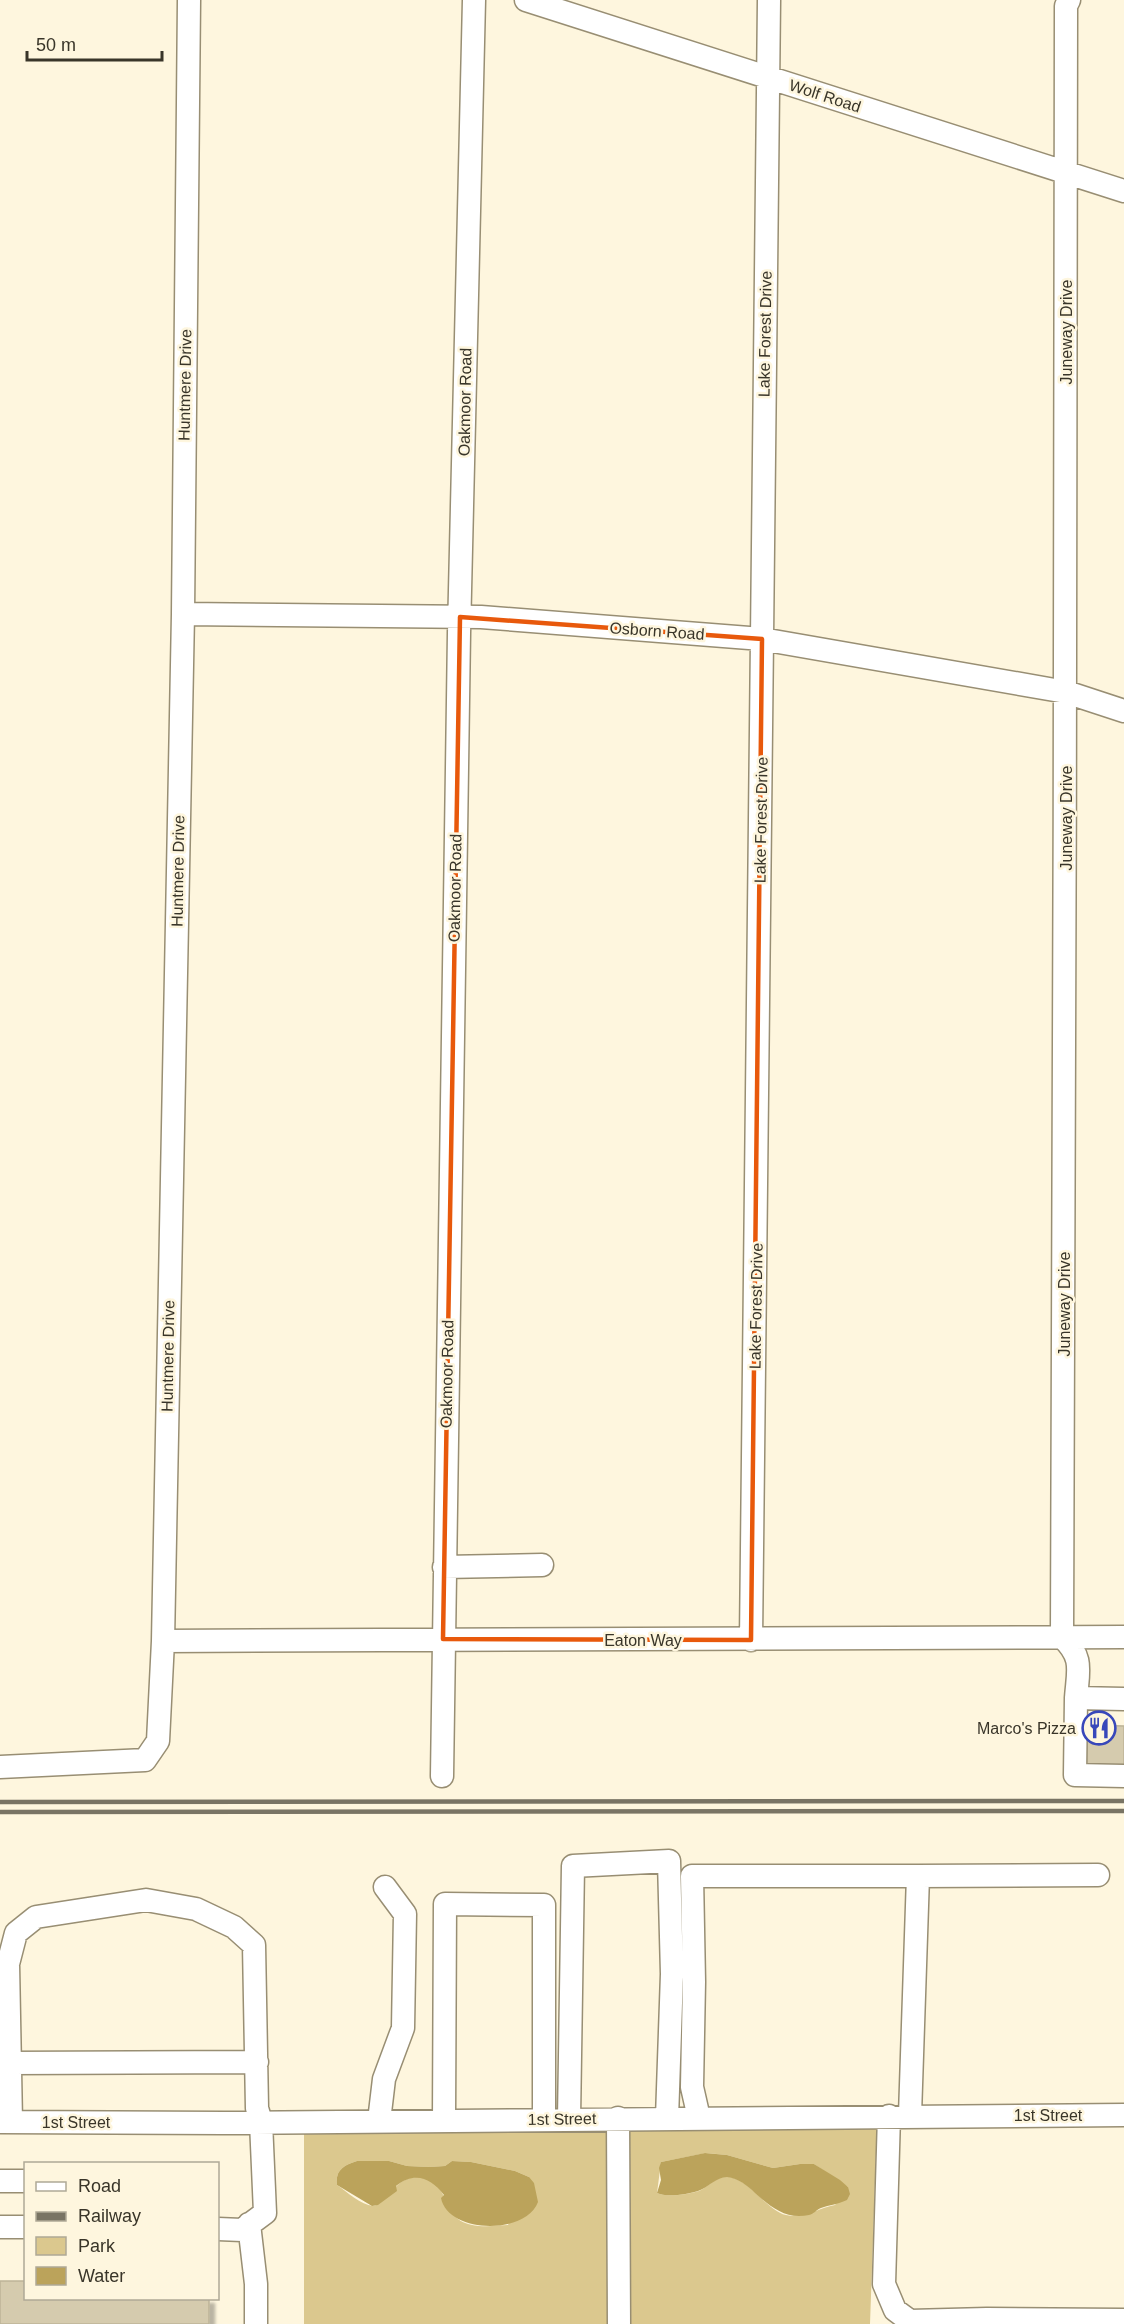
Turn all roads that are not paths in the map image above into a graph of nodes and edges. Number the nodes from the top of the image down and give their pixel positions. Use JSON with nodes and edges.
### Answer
{"nodes":[{"id":1,"x":189,"y":0,"type":"edge"},
{"id":2,"x":474,"y":0,"type":"edge"},
{"id":3,"x":526,"y":0,"type":"edge"},
{"id":4,"x":769,"y":0,"type":"edge"},
{"id":5,"x":1069,"y":0,"type":"edge"},
{"id":6,"x":768,"y":78,"type":"junction"},
{"id":7,"x":1066,"y":174,"type":"junction"},
{"id":8,"x":1124,"y":191,"type":"edge"},
{"id":9,"x":183,"y":614,"type":"junction"},
{"id":10,"x":460,"y":617,"type":"junction"},
{"id":11,"x":762,"y":639,"type":"junction"},
{"id":12,"x":1066,"y":692,"type":"junction"},
{"id":13,"x":1124,"y":711,"type":"edge"},
{"id":14,"x":542,"y":1565,"type":"dead end"},
{"id":15,"x":444,"y":1567,"type":"junction"},
{"id":16,"x":1062,"y":1637,"type":"junction"},
{"id":17,"x":1124,"y":1637,"type":"edge"},
{"id":18,"x":443,"y":1639,"type":"junction"},
{"id":19,"x":752,"y":1640,"type":"junction"},
{"id":20,"x":163,"y":1641,"type":"junction"},
{"id":21,"x":1076,"y":1698,"type":"junction"},
{"id":22,"x":1124,"y":1699,"type":"edge"},
{"id":23,"x":0,"y":1767,"type":"edge"},
{"id":24,"x":442,"y":1776,"type":"dead end"},
{"id":25,"x":1124,"y":1776,"type":"edge"},
{"id":26,"x":1098,"y":1875,"type":"dead end"},
{"id":27,"x":918,"y":1876,"type":"junction"},
{"id":28,"x":386,"y":1887,"type":"dead end"},
{"id":29,"x":4,"y":1964,"type":"edge"},
{"id":30,"x":256,"y":2062,"type":"junction"},
{"id":31,"x":10,"y":2063,"type":"junction"},
{"id":32,"x":899,"y":2115,"type":"junction"},
{"id":33,"x":1124,"y":2115,"type":"edge"},
{"id":34,"x":618,"y":2118,"type":"junction"},
{"id":35,"x":667,"y":2118,"type":"junction"},
{"id":36,"x":699,"y":2118,"type":"junction"},
{"id":37,"x":544,"y":2119,"type":"junction"},
{"id":38,"x":570,"y":2119,"type":"junction"},
{"id":39,"x":444,"y":2120,"type":"junction"},
{"id":40,"x":379,"y":2121,"type":"junction"},
{"id":41,"x":5,"y":2122,"type":"edge"},
{"id":42,"x":261,"y":2122,"type":"junction"},
{"id":43,"x":0,"y":2181,"type":"edge"},
{"id":44,"x":24,"y":2181,"type":"edge"},
{"id":45,"x":249,"y":2224,"type":"junction"},
{"id":46,"x":0,"y":2227,"type":"edge"},
{"id":47,"x":24,"y":2227,"type":"edge"},
{"id":48,"x":219,"y":2229,"type":"edge"},
{"id":49,"x":1124,"y":2320,"type":"edge"},
{"id":50,"x":1046,"y":2322,"type":"edge"},
{"id":51,"x":910,"y":2323,"type":"edge"},
{"id":52,"x":256,"y":2324,"type":"edge"},
{"id":53,"x":619,"y":2324,"type":"edge"}],
"edges":[{"from":1,"to":9,"type":"street","name":"Huntmere Drive"},
{"from":2,"to":10,"type":"street","name":"Oakmoor Road"},
{"from":3,"to":6,"type":"street","name":"Wolf Road"},
{"from":4,"to":6,"type":"street","name":"Lake Forest Drive"},
{"from":5,"to":7,"type":"street","name":"Juneway Drive"},
{"from":6,"to":7,"type":"street","name":"Wolf Road"},
{"from":6,"to":11,"type":"street","name":"Lake Forest Drive"},
{"from":7,"to":8,"type":"street","name":"Wolf Road"},
{"from":7,"to":12,"type":"street","name":"Juneway Drive"},
{"from":9,"to":10,"type":"street","name":"Osborn Road"},
{"from":9,"to":20,"type":"street","name":"Huntmere Drive"},
{"from":10,"to":11,"type":"street","name":"Osborn Road"},
{"from":10,"to":15,"type":"street","name":"Oakmoor Road"},
{"from":11,"to":12,"type":"street","name":"Osborn Road"},
{"from":11,"to":19,"type":"street","name":"Lake Forest Drive"},
{"from":12,"to":13,"type":"street","name":"Osborn Road"},
{"from":12,"to":16,"type":"street","name":"Juneway Drive"},
{"from":14,"to":15,"type":"street"},
{"from":15,"to":18,"type":"street","name":"Oakmoor Road"},
{"from":16,"to":17,"type":"street","name":"Eaton Way"},
{"from":16,"to":19,"type":"street","name":"Eaton Way"},
{"from":16,"to":21,"type":"street"},
{"from":18,"to":19,"type":"street","name":"Eaton Way"},
{"from":18,"to":20,"type":"street","name":"Eaton Way"},
{"from":18,"to":24,"type":"street","name":"Oakmoor Road"},
{"from":20,"to":23,"type":"street","name":"Huntmere Drive"},
{"from":21,"to":22,"type":"street"},
{"from":21,"to":25,"type":"street"},
{"from":26,"to":27,"type":"street"},
{"from":27,"to":32,"type":"street"},
{"from":27,"to":36,"type":"street"},
{"from":28,"to":40,"type":"street"},
{"from":29,"to":30,"type":"street"},
{"from":29,"to":31,"type":"street"},
{"from":30,"to":31,"type":"street"},
{"from":30,"to":42,"type":"street"},
{"from":31,"to":41,"type":"street"},
{"from":32,"to":33,"type":"street","name":"1st Street"},
{"from":32,"to":36,"type":"street","name":"1st Street"},
{"from":32,"to":51,"type":"street"},
{"from":34,"to":35,"type":"street","name":"1st Street"},
{"from":34,"to":38,"type":"street","name":"1st Street"},
{"from":34,"to":53,"type":"street"},
{"from":35,"to":36,"type":"street","name":"1st Street"},
{"from":35,"to":38,"type":"street"},
{"from":37,"to":38,"type":"street","name":"1st Street"},
{"from":37,"to":39,"type":"street","name":"1st Street"},
{"from":37,"to":39,"type":"street"},
{"from":39,"to":40,"type":"street","name":"1st Street"},
{"from":40,"to":42,"type":"street","name":"1st Street"},
{"from":41,"to":42,"type":"street","name":"1st Street"},
{"from":42,"to":45,"type":"street"},
{"from":43,"to":44,"type":"street"},
{"from":45,"to":48,"type":"street"},
{"from":45,"to":52,"type":"street"},
{"from":46,"to":47,"type":"street"},
{"from":49,"to":50,"type":"street"},
{"from":50,"to":51,"type":"street"}]}
